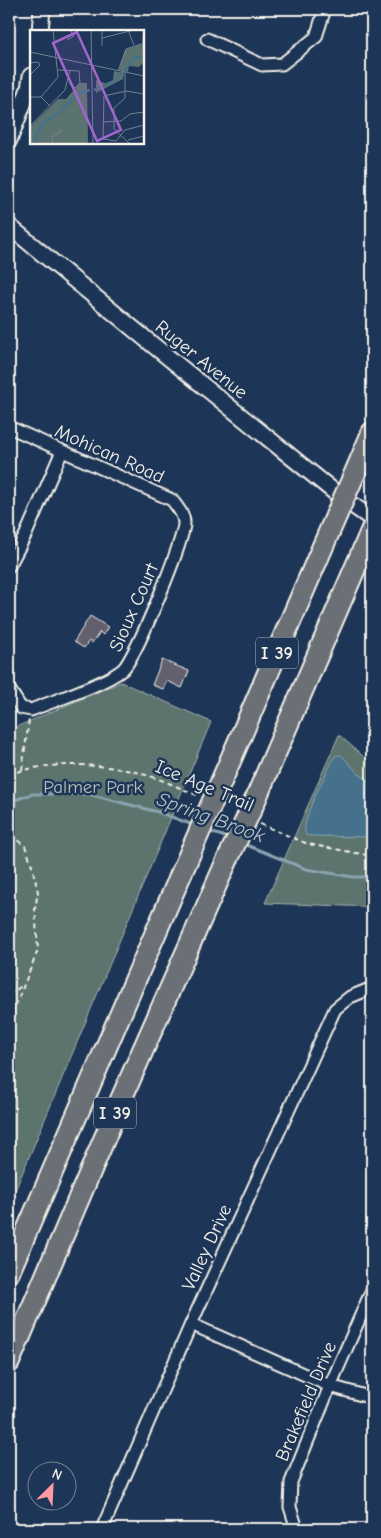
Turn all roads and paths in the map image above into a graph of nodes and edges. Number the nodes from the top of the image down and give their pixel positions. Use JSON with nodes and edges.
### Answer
{"nodes":[{"id":1,"x":42,"y":9,"type":"edge"},
{"id":2,"x":323,"y":9,"type":"edge"},
{"id":3,"x":40,"y":30,"type":"edge"},
{"id":4,"x":207,"y":39,"type":"dead end"},
{"id":5,"x":30,"y":82,"type":"edge"},
{"id":6,"x":9,"y":140,"type":"edge"},
{"id":7,"x":9,"y":226,"type":"edge"},
{"id":8,"x":9,"y":427,"type":"edge"},
{"id":9,"x":372,"y":433,"type":"edge"},
{"id":10,"x":62,"y":451,"type":"junction"},
{"id":11,"x":372,"y":519,"type":"edge"},
{"id":12,"x":184,"y":524,"type":"joint"},
{"id":13,"x":370,"y":535,"type":"edge"},
{"id":14,"x":9,"y":566,"type":"edge"},
{"id":15,"x":10,"y":692,"type":"edge"},
{"id":16,"x":31,"y":710,"type":"junction"},
{"id":17,"x":22,"y":770,"type":"junction"},
{"id":18,"x":9,"y":775,"type":"edge"},
{"id":19,"x":209,"y":793,"type":"junction"},
{"id":20,"x":256,"y":814,"type":"junction"},
{"id":21,"x":9,"y":838,"type":"edge"},
{"id":22,"x":372,"y":856,"type":"edge"},
{"id":23,"x":24,"y":984,"type":"junction"},
{"id":24,"x":372,"y":988,"type":"edge"},
{"id":25,"x":9,"y":996,"type":"edge"},
{"id":26,"x":9,"y":1022,"type":"edge"},
{"id":27,"x":9,"y":1272,"type":"edge"},
{"id":28,"x":372,"y":1290,"type":"edge"},
{"id":29,"x":191,"y":1324,"type":"junction"},
{"id":30,"x":9,"y":1362,"type":"edge"},
{"id":31,"x":330,"y":1386,"type":"junction"},
{"id":32,"x":372,"y":1398,"type":"edge"},
{"id":33,"x":102,"y":1529,"type":"edge"},
{"id":34,"x":297,"y":1529,"type":"edge"}],
"edges":[{"from":1,"to":3,"type":"street"},
{"from":2,"to":4,"type":"street"},
{"from":5,"to":6,"type":"street"},
{"from":7,"to":11,"type":"street","name":"Ruger Avenue"},
{"from":8,"to":10,"type":"street","name":"Mohican Road"},
{"from":9,"to":19,"type":"highway","number":"I 39","bridge":true},
{"from":10,"to":12,"type":"street","name":"Mohican Road"},
{"from":10,"to":14,"type":"street"},
{"from":12,"to":16,"type":"street","name":"Sioux Court"},
{"from":13,"to":20,"type":"highway","number":"I 39"},
{"from":15,"to":16,"type":"street"},
{"from":16,"to":17,"type":"path"},
{"from":17,"to":18,"type":"path","name":"Ice Age Trail"},
{"from":17,"to":19,"type":"path","name":"Ice Age Trail"},
{"from":19,"to":27,"type":"highway","number":"I 39","bridge":true},
{"from":20,"to":22,"type":"path","name":"Ice Age Trail"},
{"from":20,"to":30,"type":"highway","number":"I 39","bridge":true},
{"from":21,"to":23,"type":"path"},
{"from":23,"to":25,"type":"path"},
{"from":23,"to":26,"type":"path"},
{"from":24,"to":29,"type":"street","name":"Valley Drive"},
{"from":28,"to":31,"type":"street","name":"Brakefield Drive"},
{"from":29,"to":31,"type":"street"},
{"from":29,"to":33,"type":"street","name":"Valley Drive"},
{"from":31,"to":32,"type":"street"},
{"from":31,"to":34,"type":"street","name":"Brakefield Drive"}]}
